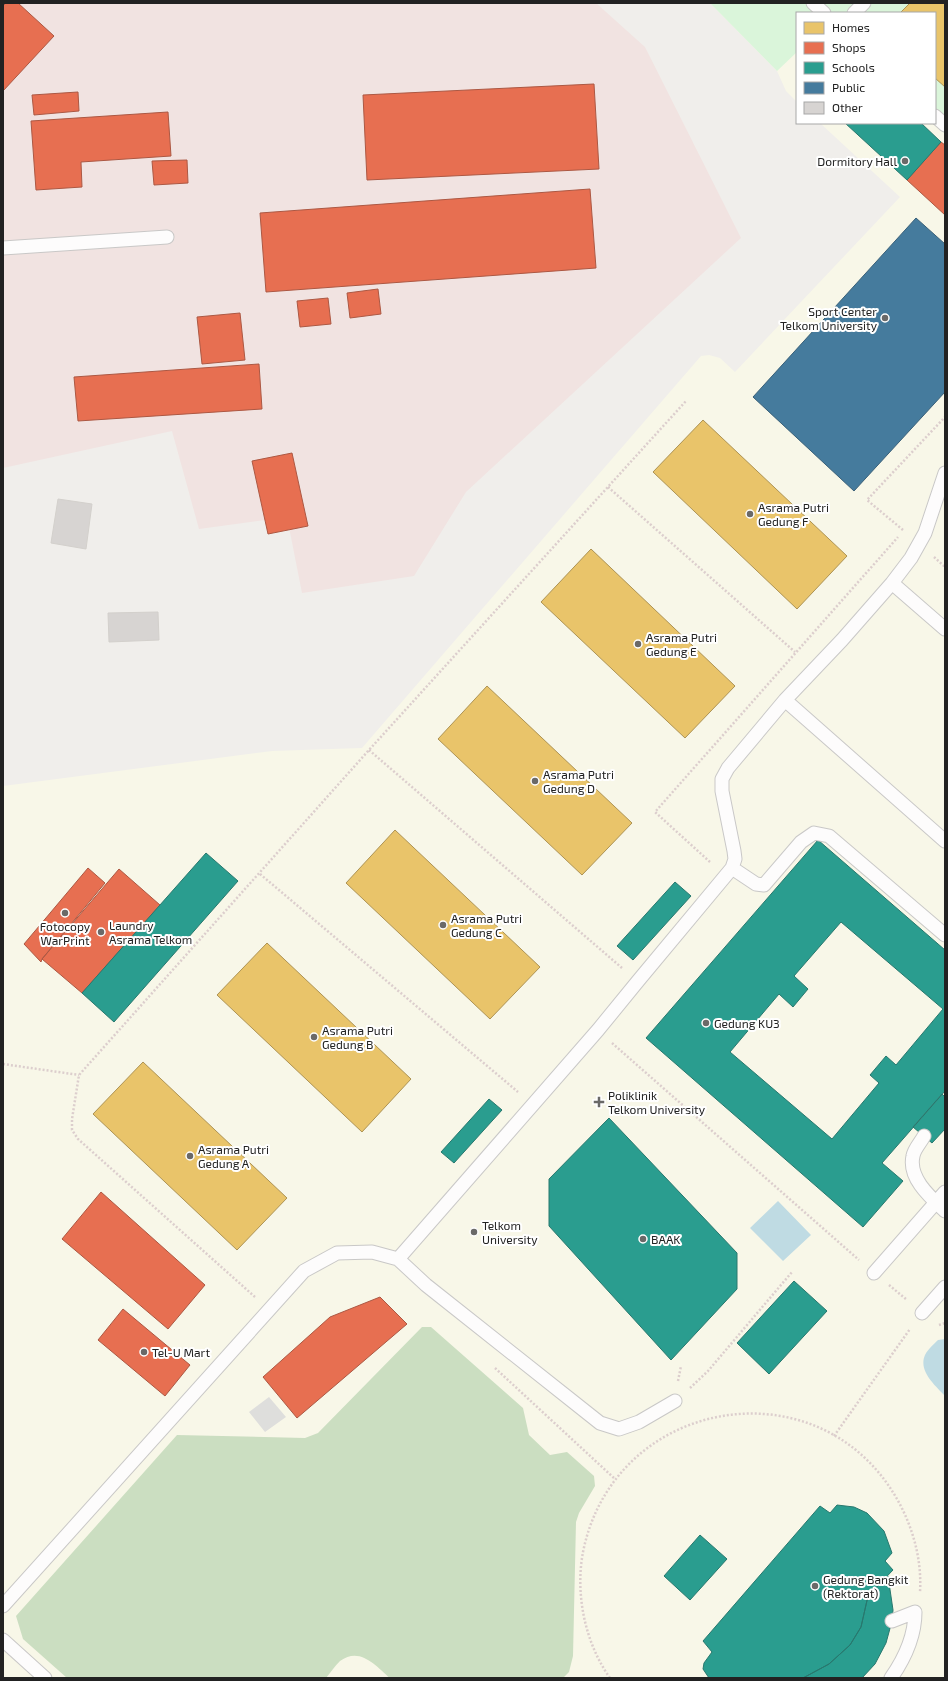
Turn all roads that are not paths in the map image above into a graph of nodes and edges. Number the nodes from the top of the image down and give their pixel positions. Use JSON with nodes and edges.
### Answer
{"nodes":[{"id":1,"x":813,"y":3,"type":"edge"},
{"id":2,"x":864,"y":3,"type":"edge"},
{"id":3,"x":823,"y":12,"type":"edge"},
{"id":4,"x":855,"y":12,"type":"edge"},
{"id":5,"x":936,"y":117,"type":"edge"},
{"id":6,"x":945,"y":125,"type":"edge"},
{"id":7,"x":167,"y":237,"type":"dead end"},
{"id":8,"x":3,"y":248,"type":"edge"},
{"id":9,"x":945,"y":473,"type":"edge"},
{"id":10,"x":892,"y":583,"type":"junction"},
{"id":11,"x":945,"y":629,"type":"edge"},
{"id":12,"x":785,"y":700,"type":"junction"},
{"id":13,"x":945,"y":841,"type":"edge"},
{"id":14,"x":732,"y":868,"type":"junction"},
{"id":15,"x":945,"y":935,"type":"edge"},
{"id":16,"x":924,"y":1136,"type":"dead end"},
{"id":17,"x":945,"y":1192,"type":"edge"},
{"id":18,"x":940,"y":1207,"type":"edge"},
{"id":19,"x":398,"y":1259,"type":"junction"},
{"id":20,"x":874,"y":1273,"type":"road end"},
{"id":21,"x":945,"y":1288,"type":"edge"},
{"id":22,"x":922,"y":1312,"type":"road end"},
{"id":23,"x":675,"y":1402,"type":"road end"},
{"id":24,"x":3,"y":1606,"type":"edge"},
{"id":25,"x":892,"y":1621,"type":"dead end"},
{"id":26,"x":3,"y":1640,"type":"edge"},
{"id":27,"x":45,"y":1678,"type":"edge"},
{"id":28,"x":891,"y":1678,"type":"edge"}],
"edges":[{"from":1,"to":3,"type":"lane"},
{"from":2,"to":4,"type":"lane"},
{"from":5,"to":6,"type":"lane"},
{"from":7,"to":8,"type":"lane"},
{"from":9,"to":10,"type":"lane"},
{"from":10,"to":11,"type":"lane"},
{"from":10,"to":12,"type":"lane"},
{"from":12,"to":13,"type":"lane"},
{"from":12,"to":14,"type":"lane"},
{"from":14,"to":15,"type":"lane"},
{"from":14,"to":19,"type":"lane"},
{"from":16,"to":18,"type":"lane"},
{"from":17,"to":18,"type":"lane"},
{"from":18,"to":20,"type":"lane"},
{"from":19,"to":23,"type":"lane"},
{"from":19,"to":24,"type":"lane"},
{"from":21,"to":22,"type":"lane"},
{"from":25,"to":28,"type":"lane"},
{"from":26,"to":27,"type":"lane"}]}
